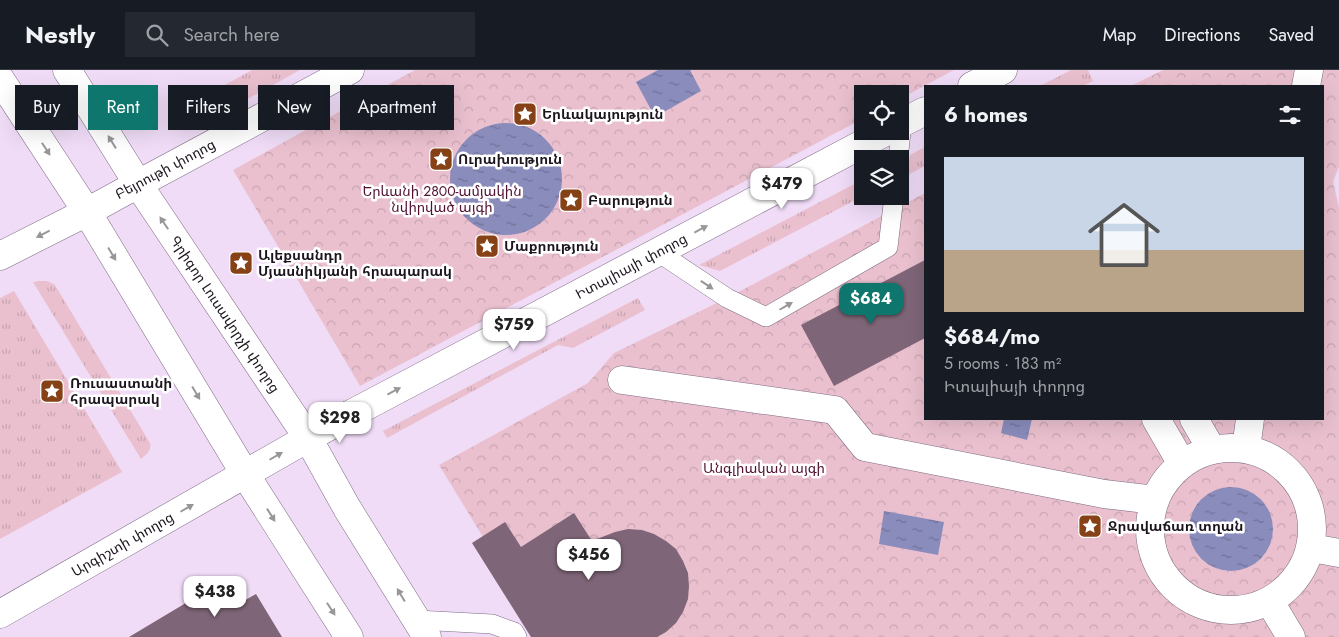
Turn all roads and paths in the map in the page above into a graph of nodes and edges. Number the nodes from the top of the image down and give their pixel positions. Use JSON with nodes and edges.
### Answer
{"nodes":[{"id":1,"x":67,"y":70,"type":"edge"},
{"id":2,"x":350,"y":70,"type":"edge"},
{"id":3,"x":1002,"y":70,"type":"edge"},
{"id":4,"x":1310,"y":70,"type":"edge"},
{"id":5,"x":0,"y":79,"type":"edge"},
{"id":6,"x":974,"y":85,"type":"edge"},
{"id":7,"x":1306,"y":85,"type":"edge"},
{"id":8,"x":872,"y":140,"type":"edge"},
{"id":9,"x":138,"y":184,"type":"junction"},
{"id":10,"x":893,"y":205,"type":"edge"},
{"id":11,"x":87,"y":212,"type":"junction"},
{"id":12,"x":658,"y":252,"type":"junction"},
{"id":13,"x":0,"y":256,"type":"edge"},
{"id":14,"x":622,"y":380,"type":"dead end"},
{"id":15,"x":1157,"y":420,"type":"edge"},
{"id":16,"x":1195,"y":420,"type":"edge"},
{"id":17,"x":1250,"y":420,"type":"edge"},
{"id":18,"x":308,"y":438,"type":"junction"},
{"id":19,"x":1246,"y":449,"type":"junction"},
{"id":20,"x":1212,"y":450,"type":"junction"},
{"id":21,"x":1182,"y":464,"type":"junction"},
{"id":22,"x":245,"y":474,"type":"junction"},
{"id":23,"x":1155,"y":500,"type":"junction"},
{"id":24,"x":1312,"y":548,"type":"junction"},
{"id":25,"x":1339,"y":553,"type":"edge"},
{"id":26,"x":1270,"y":602,"type":"junction"},
{"id":27,"x":0,"y":614,"type":"edge"},
{"id":28,"x":422,"y":629,"type":"edge"},
{"id":29,"x":349,"y":637,"type":"edge"},
{"id":30,"x":517,"y":637,"type":"edge"},
{"id":31,"x":1292,"y":637,"type":"edge"}],
"edges":[{"from":9,"to":1,"type":"main road","name":"Գրիգոր Լուսավորչի փողոց","one_way":true},
{"from":2,"to":9,"type":"main road","name":"Բեյրութի փողոց"},
{"from":3,"to":6,"type":"main road"},
{"from":4,"to":7,"type":"main road"},
{"from":5,"to":11,"type":"main road","one_way":true},
{"from":12,"to":8,"type":"main road","name":"Իտալիայի փողոց","one_way":true},
{"from":9,"to":11,"type":"main road","name":"Բեյրութի փողոց"},
{"from":18,"to":9,"type":"main road","name":"Գրիգոր Լուսավորչի փողոց","one_way":true},
{"from":12,"to":10,"type":"lane","one_way":true},
{"from":11,"to":13,"type":"main road","one_way":true},
{"from":11,"to":22,"type":"main road","one_way":true},
{"from":18,"to":12,"type":"main road","name":"Իտալիայի փողոց","one_way":true},
{"from":14,"to":23,"type":"main road"},
{"from":15,"to":21,"type":"main road"},
{"from":16,"to":20,"type":"main road"},
{"from":17,"to":19,"type":"main road"},
{"from":22,"to":18,"type":"main road","name":"Իտալիայի փողոց","one_way":true},
{"from":28,"to":18,"type":"main road","name":"Գրիգոր Լուսավորչի փողոց","one_way":true},
{"from":19,"to":20,"type":"main road"},
{"from":19,"to":24,"type":"main road"},
{"from":20,"to":21,"type":"main road"},
{"from":21,"to":23,"type":"main road"},
{"from":27,"to":22,"type":"main road","name":"Արգիշտի փողոց","one_way":true},
{"from":22,"to":29,"type":"main road","one_way":true},
{"from":23,"to":26,"type":"main road"},
{"from":24,"to":25,"type":"main road"},
{"from":24,"to":26,"type":"main road"},
{"from":26,"to":31,"type":"main road"},
{"from":28,"to":30,"type":"lane"}]}
